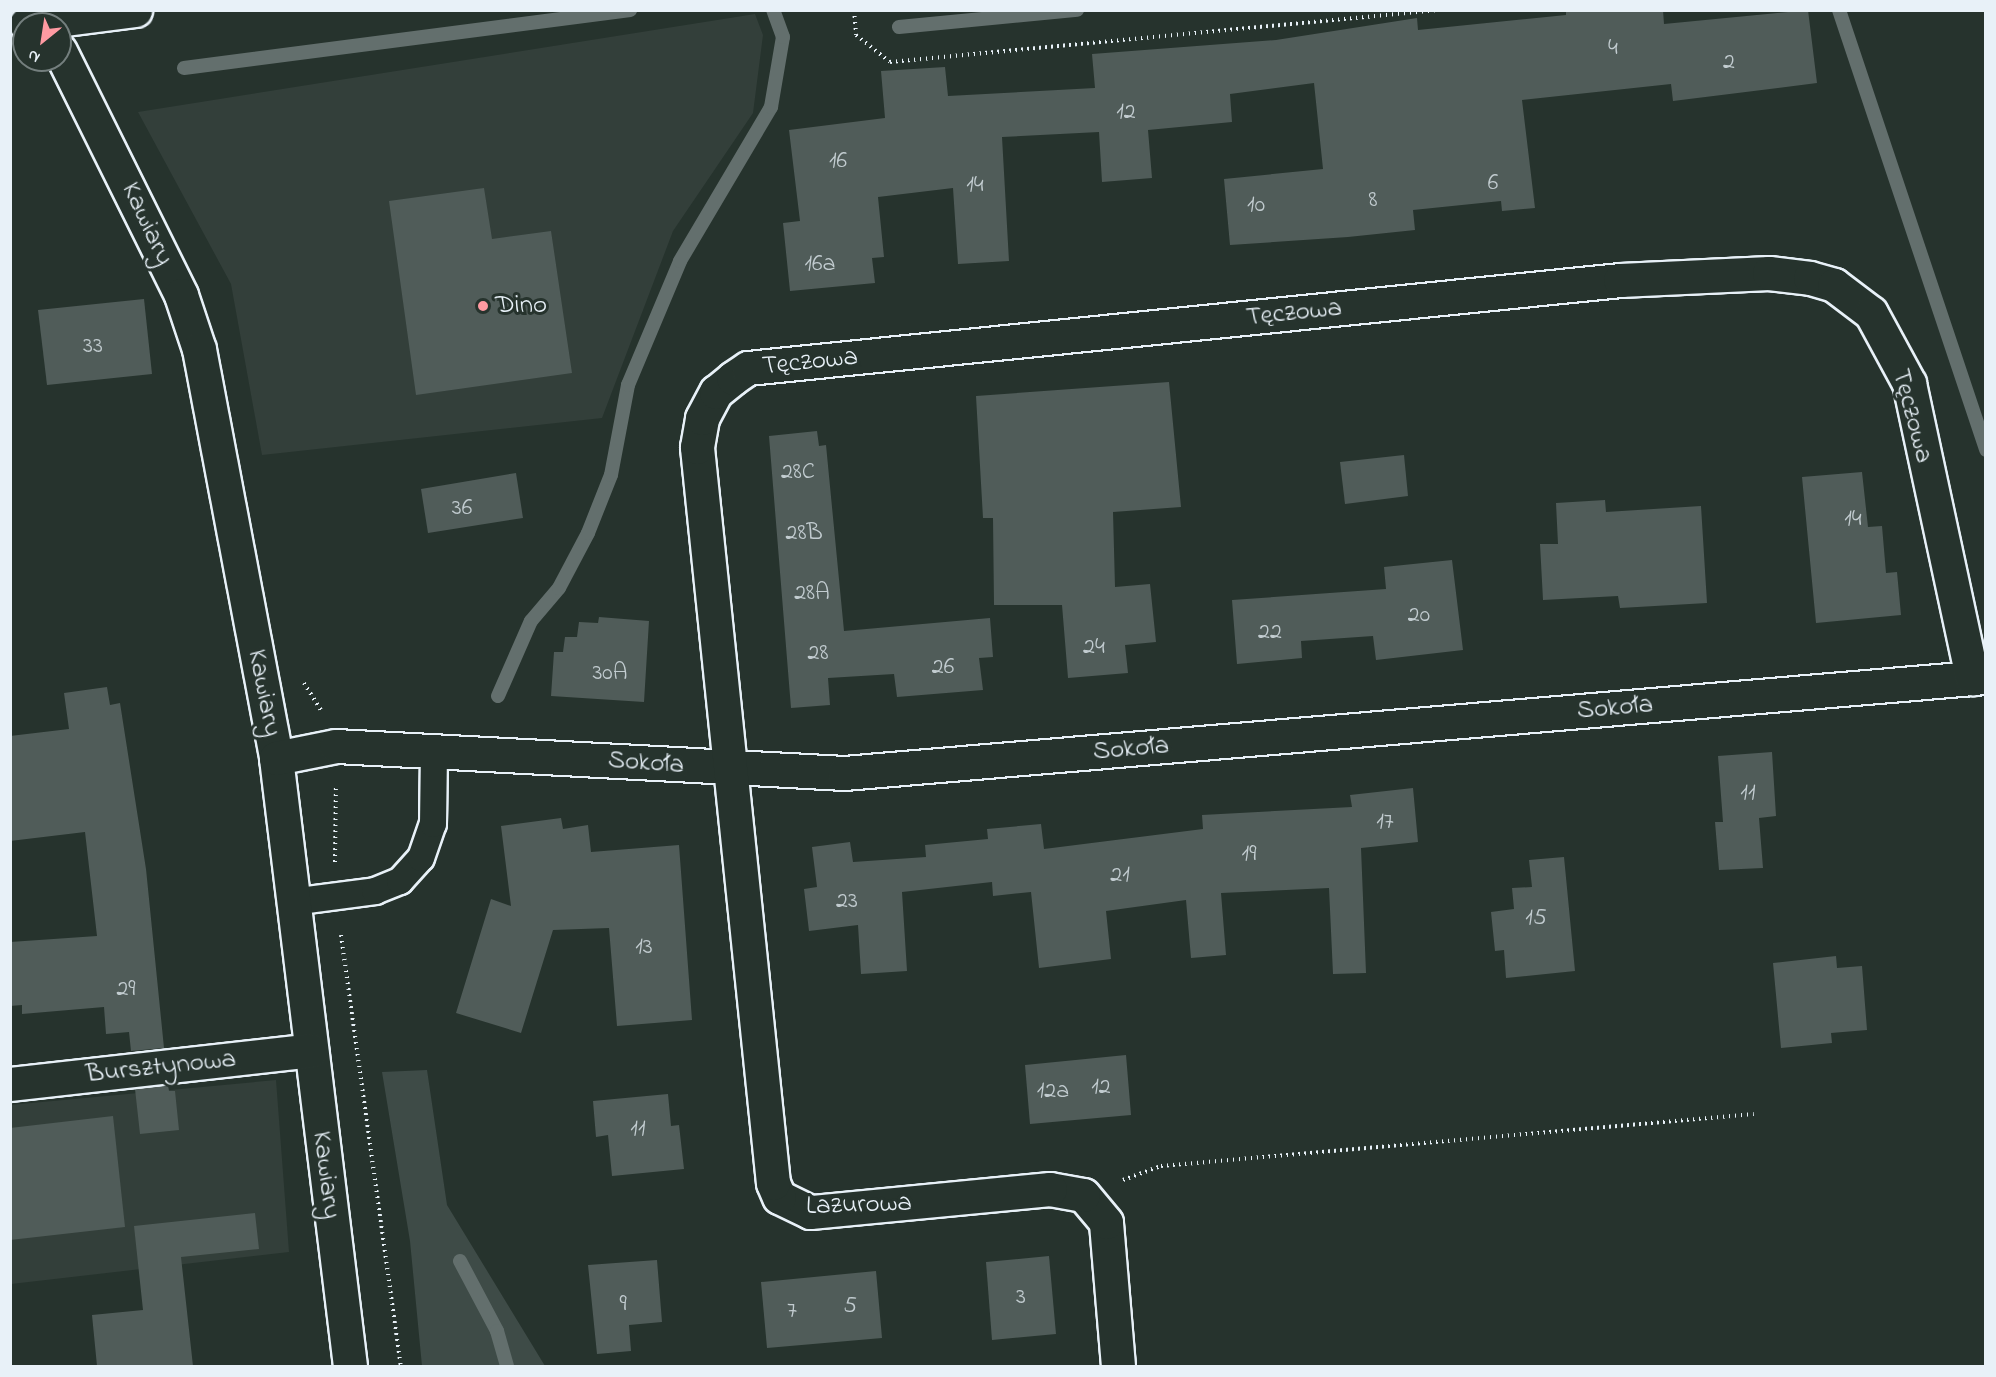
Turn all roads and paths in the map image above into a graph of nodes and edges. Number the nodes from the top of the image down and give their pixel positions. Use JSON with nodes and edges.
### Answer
{"nodes":[{"id":1,"x":135,"y":10,"type":"edge"},
{"id":2,"x":854,"y":10,"type":"edge"},
{"id":3,"x":1439,"y":10,"type":"edge"},
{"id":4,"x":72,"y":17,"type":"edge"},
{"id":5,"x":70,"y":72,"type":"edge"},
{"id":6,"x":1979,"y":678,"type":"edge"},
{"id":7,"x":336,"y":746,"type":"junction"},
{"id":8,"x":434,"y":748,"type":"junction"},
{"id":9,"x":276,"y":758,"type":"junction"},
{"id":10,"x":731,"y":769,"type":"junction"},
{"id":11,"x":335,"y":896,"type":"junction"},
{"id":12,"x":292,"y":902,"type":"junction"},
{"id":13,"x":310,"y":1050,"type":"junction"},
{"id":14,"x":10,"y":1084,"type":"edge"},
{"id":15,"x":1754,"y":1114,"type":"dead end"},
{"id":16,"x":1083,"y":1195,"type":"junction"},
{"id":17,"x":350,"y":1366,"type":"edge"},
{"id":18,"x":401,"y":1366,"type":"edge"},
{"id":19,"x":1118,"y":1366,"type":"edge"}],
"edges":[{"from":1,"to":4,"type":"street"},
{"from":2,"to":3,"type":"path"},
{"from":5,"to":9,"type":"street","name":"Kawiary"},
{"from":6,"to":10,"type":"street","name":"Sokoła"},
{"from":6,"to":10,"type":"street","name":"Tęczowa"},
{"from":7,"to":8,"type":"street","name":"Sokoła"},
{"from":7,"to":9,"type":"street","name":"Sokoła"},
{"from":7,"to":11,"type":"path"},
{"from":8,"to":10,"type":"street","name":"Sokoła"},
{"from":8,"to":11,"type":"lane"},
{"from":9,"to":12,"type":"street","name":"Kawiary"},
{"from":10,"to":16,"type":"street","name":"Lazurowa"},
{"from":11,"to":12,"type":"lane"},
{"from":11,"to":18,"type":"path"},
{"from":12,"to":13,"type":"street","name":"Kawiary"},
{"from":13,"to":14,"type":"street","name":"Bursztynowa"},
{"from":13,"to":17,"type":"street","name":"Kawiary"},
{"from":15,"to":16,"type":"path"},
{"from":16,"to":19,"type":"street"}]}
